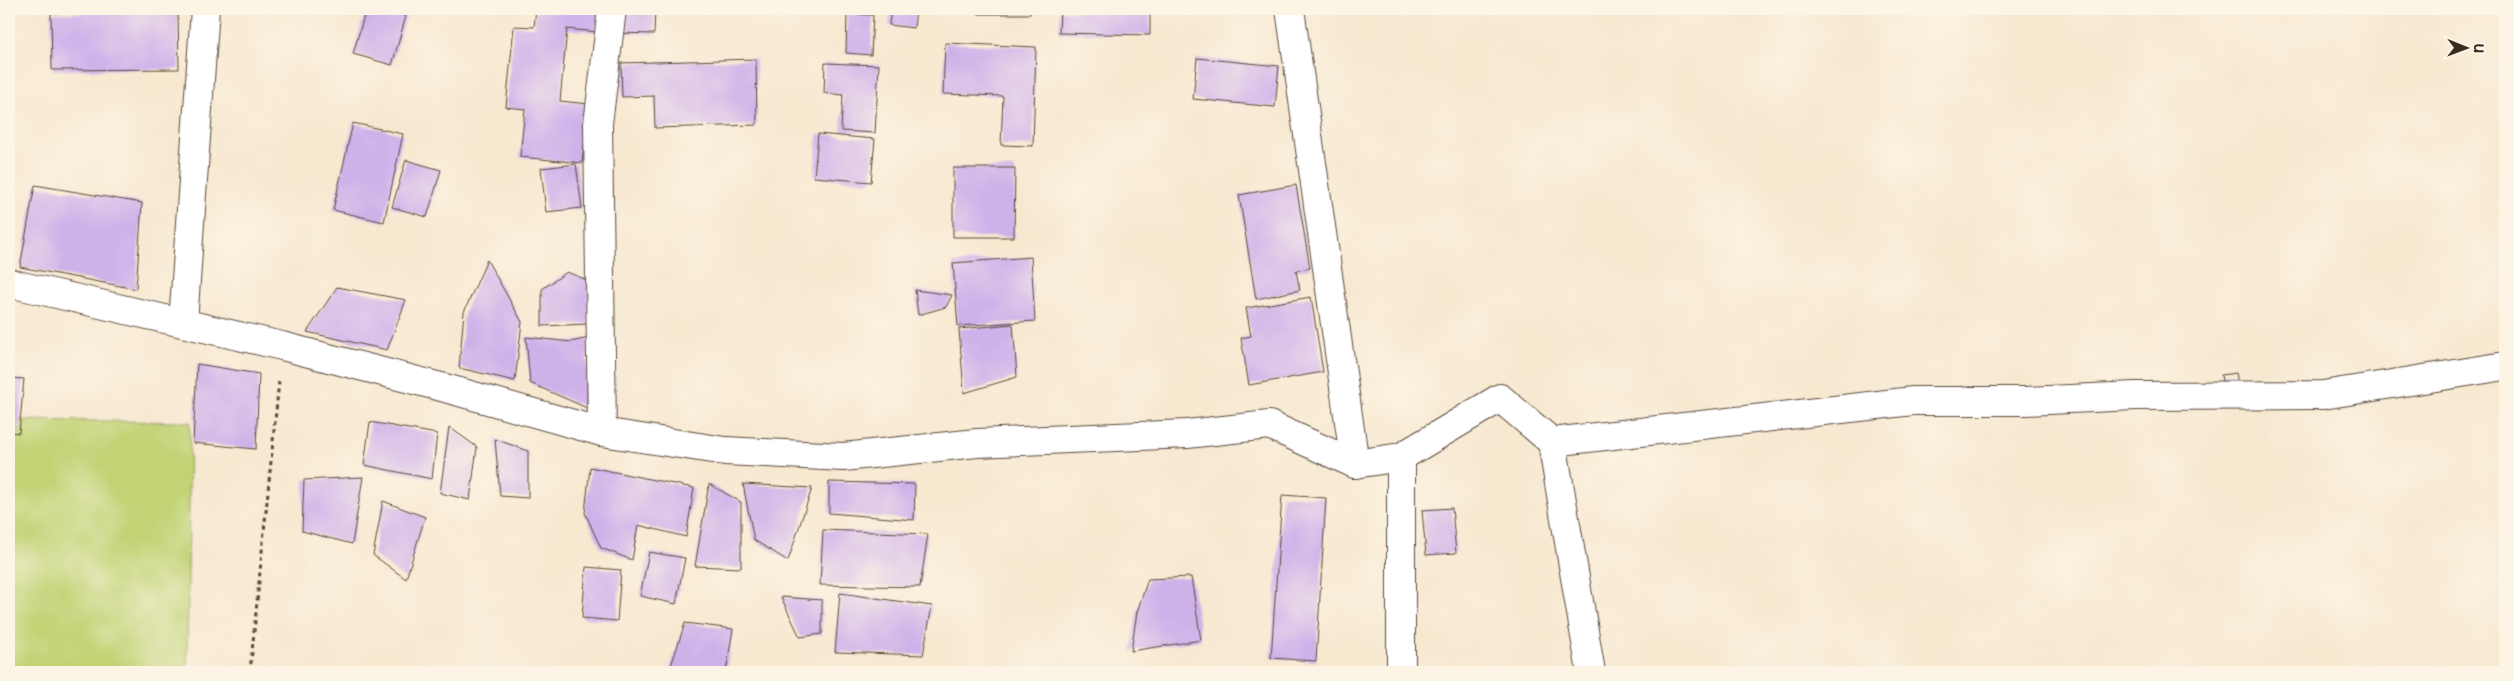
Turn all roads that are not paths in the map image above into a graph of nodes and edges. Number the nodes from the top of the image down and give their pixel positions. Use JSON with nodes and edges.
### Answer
{"nodes":[{"id":1,"x":205,"y":9,"type":"edge"},
{"id":2,"x":612,"y":9,"type":"edge"},
{"id":3,"x":1290,"y":9,"type":"edge"},
{"id":4,"x":9,"y":283,"type":"edge"},
{"id":5,"x":183,"y":323,"type":"junction"},
{"id":6,"x":2505,"y":366,"type":"edge"},
{"id":7,"x":602,"y":432,"type":"junction"},
{"id":8,"x":1552,"y":442,"type":"junction"},
{"id":9,"x":1401,"y":457,"type":"junction"},
{"id":10,"x":1355,"y":464,"type":"junction"},
{"id":11,"x":1401,"y":672,"type":"edge"},
{"id":12,"x":1591,"y":672,"type":"edge"}],
"edges":[{"from":1,"to":5,"type":"street"},
{"from":2,"to":7,"type":"street"},
{"from":3,"to":10,"type":"street"},
{"from":4,"to":5,"type":"street"},
{"from":5,"to":7,"type":"street"},
{"from":6,"to":8,"type":"street"},
{"from":7,"to":10,"type":"street"},
{"from":8,"to":9,"type":"street"},
{"from":8,"to":12,"type":"street"},
{"from":9,"to":10,"type":"street"},
{"from":9,"to":11,"type":"street"}]}
